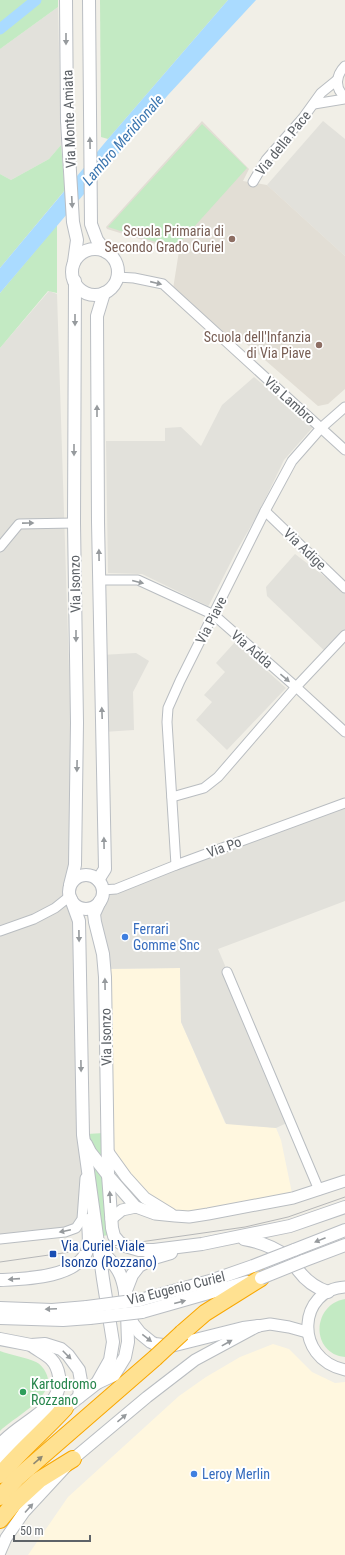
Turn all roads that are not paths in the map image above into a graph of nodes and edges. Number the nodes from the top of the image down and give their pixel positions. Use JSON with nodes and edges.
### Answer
{"nodes":[{"id":1,"x":66,"y":0,"type":"edge"},
{"id":2,"x":89,"y":0,"type":"edge"},
{"id":3,"x":345,"y":65,"type":"edge"},
{"id":4,"x":337,"y":80,"type":"junction"},
{"id":5,"x":345,"y":98,"type":"edge"},
{"id":6,"x":314,"y":104,"type":"junction"},
{"id":7,"x":253,"y":182,"type":"dead end"},
{"id":8,"x":106,"y":252,"type":"junction"},
{"id":9,"x":74,"y":262,"type":"junction"},
{"id":10,"x":117,"y":277,"type":"junction"},
{"id":11,"x":75,"y":281,"type":"junction"},
{"id":12,"x":104,"y":293,"type":"junction"},
{"id":13,"x":345,"y":408,"type":"edge"},
{"id":14,"x":321,"y":428,"type":"junction"},
{"id":15,"x":345,"y":450,"type":"edge"},
{"id":16,"x":265,"y":511,"type":"junction"},
{"id":17,"x":74,"y":523,"type":"junction"},
{"id":18,"x":0,"y":547,"type":"edge"},
{"id":19,"x":100,"y":580,"type":"junction"},
{"id":20,"x":345,"y":588,"type":"edge"},
{"id":21,"x":214,"y":615,"type":"junction"},
{"id":22,"x":345,"y":635,"type":"edge"},
{"id":23,"x":296,"y":687,"type":"junction"},
{"id":24,"x":345,"y":732,"type":"edge"},
{"id":25,"x":172,"y":797,"type":"junction"},
{"id":26,"x":345,"y":804,"type":"edge"},
{"id":27,"x":176,"y":865,"type":"junction"},
{"id":28,"x":101,"y":890,"type":"junction"},
{"id":29,"x":70,"y":893,"type":"junction"},
{"id":30,"x":0,"y":931,"type":"edge"},
{"id":31,"x":226,"y":972,"type":"dead end"},
{"id":32,"x":83,"y":1135,"type":"junction"},
{"id":33,"x":108,"y":1152,"type":"junction"},
{"id":34,"x":86,"y":1161,"type":"junction"},
{"id":35,"x":108,"y":1175,"type":"junction"},
{"id":36,"x":345,"y":1181,"type":"edge"},
{"id":37,"x":319,"y":1190,"type":"junction"},
{"id":38,"x":136,"y":1207,"type":"junction"},
{"id":39,"x":345,"y":1207,"type":"edge"},
{"id":40,"x":174,"y":1216,"type":"junction"},
{"id":41,"x":111,"y":1219,"type":"junction"},
{"id":42,"x":345,"y":1230,"type":"edge"},
{"id":43,"x":235,"y":1238,"type":"junction"},
{"id":44,"x":0,"y":1239,"type":"edge"},
{"id":45,"x":202,"y":1244,"type":"junction"},
{"id":46,"x":345,"y":1244,"type":"edge"},
{"id":47,"x":99,"y":1248,"type":"junction"},
{"id":48,"x":257,"y":1272,"type":"junction"},
{"id":49,"x":0,"y":1280,"type":"edge"},
{"id":50,"x":345,"y":1287,"type":"edge"},
{"id":51,"x":328,"y":1292,"type":"junction"},
{"id":52,"x":125,"y":1293,"type":"junction"},
{"id":53,"x":0,"y":1308,"type":"edge"},
{"id":54,"x":126,"y":1310,"type":"junction"},
{"id":55,"x":88,"y":1313,"type":"junction"},
{"id":56,"x":0,"y":1318,"type":"edge"},
{"id":57,"x":258,"y":1326,"type":"junction"},
{"id":58,"x":307,"y":1332,"type":"junction"},
{"id":59,"x":0,"y":1339,"type":"edge"},
{"id":60,"x":31,"y":1345,"type":"junction"},
{"id":61,"x":345,"y":1370,"type":"edge"},
{"id":62,"x":97,"y":1383,"type":"junction"},
{"id":63,"x":79,"y":1397,"type":"junction"},
{"id":64,"x":65,"y":1408,"type":"junction"},
{"id":65,"x":0,"y":1444,"type":"edge"},
{"id":66,"x":0,"y":1458,"type":"edge"},
{"id":67,"x":73,"y":1459,"type":"junction"},
{"id":68,"x":0,"y":1475,"type":"edge"},
{"id":69,"x":0,"y":1497,"type":"edge"},
{"id":70,"x":0,"y":1520,"type":"edge"},
{"id":71,"x":0,"y":1552,"type":"edge"}],
"edges":[{"from":1,"to":9,"type":"main road","name":"Via Monte Amiata","one_way":true},
{"from":8,"to":2,"type":"main road","name":"Via Monte Amiata","one_way":true},
{"from":3,"to":4,"type":"street"},
{"from":4,"to":5,"type":"street"},
{"from":4,"to":6,"type":"street","name":"Via della Pace"},
{"from":5,"to":6,"type":"street","name":"Via della Pace"},
{"from":6,"to":7,"type":"street","name":"Via della Pace"},
{"from":8,"to":9,"type":"main road"},
{"from":8,"to":10,"type":"main road"},
{"from":9,"to":11,"type":"main road"},
{"from":10,"to":12,"type":"main road"},
{"from":10,"to":14,"type":"street","name":"Via Lambro","one_way":true},
{"from":11,"to":12,"type":"main road"},
{"from":11,"to":17,"type":"main road","name":"Via Isonzo","one_way":true},
{"from":19,"to":12,"type":"main road","name":"Via Isonzo","one_way":true},
{"from":13,"to":14,"type":"street","name":"Via Piave"},
{"from":14,"to":15,"type":"street","name":"Via Lambro"},
{"from":14,"to":16,"type":"street","name":"Via Piave"},
{"from":16,"to":20,"type":"street","name":"Via Adige"},
{"from":16,"to":21,"type":"street","name":"Via Piave"},
{"from":18,"to":17,"type":"street","one_way":true},
{"from":17,"to":29,"type":"main road","name":"Via Isonzo","one_way":true},
{"from":19,"to":21,"type":"street","name":"Via Adda","one_way":true},
{"from":28,"to":19,"type":"main road","name":"Via Isonzo","one_way":true},
{"from":21,"to":23,"type":"street","name":"Via Adda","one_way":true},
{"from":21,"to":25,"type":"street","name":"Via Piave"},
{"from":22,"to":23,"type":"street"},
{"from":23,"to":24,"type":"street","name":"Via Adda"},
{"from":23,"to":25,"type":"street"},
{"from":25,"to":27,"type":"street","name":"Via Piave"},
{"from":26,"to":27,"type":"street","name":"Via Po"},
{"from":27,"to":28,"type":"street","name":"Via Po"},
{"from":28,"to":29,"type":"main road"},
{"from":28,"to":29,"type":"main road"},
{"from":33,"to":28,"type":"main road","name":"Via Isonzo","one_way":true},
{"from":29,"to":30,"type":"street"},
{"from":29,"to":32,"type":"main road","name":"Via Isonzo","one_way":true},
{"from":31,"to":37,"type":"street"},
{"from":32,"to":34,"type":"main road","name":"Via Isonzo"},
{"from":32,"to":35,"type":"main road","name":"Via Isonzo"},
{"from":33,"to":35,"type":"main road","name":"Via Isonzo"},
{"from":33,"to":40,"type":"street"},
{"from":34,"to":44,"type":"street","one_way":true},
{"from":34,"to":47,"type":"main road","name":"Via Isonzo"},
{"from":34,"to":49,"type":"main road","one_way":true},
{"from":35,"to":38,"type":"street"},
{"from":41,"to":35,"type":"main road","name":"Via Isonzo","one_way":true},
{"from":36,"to":37,"type":"street"},
{"from":37,"to":40,"type":"street"},
{"from":38,"to":40,"type":"street"},
{"from":38,"to":41,"type":"street"},
{"from":39,"to":43,"type":"main road"},
{"from":41,"to":45,"type":"main road","name":"Via Isonzo"},
{"from":42,"to":48,"type":"main road","name":"Via Eugenio Curiel","one_way":true,"bridge":true},
{"from":43,"to":45,"type":"main road"},
{"from":43,"to":51,"type":"main road"},
{"from":45,"to":52,"type":"main road"},
{"from":46,"to":48,"type":"main road","name":"Via Eugenio Curiel","bridge":true},
{"from":47,"to":52,"type":"main road"},
{"from":47,"to":62,"type":"main road","name":"Via Isonzo"},
{"from":48,"to":55,"type":"main road","name":"Via Eugenio Curiel","bridge":true},
{"from":55,"to":48,"type":"main road","name":"Via Eugenio Curiel","one_way":true,"bridge":true},
{"from":69,"to":48,"type":"highway","one_way":true,"bridge":true},
{"from":50,"to":51,"type":"street"},
{"from":51,"to":58,"type":"street"},
{"from":52,"to":54,"type":"main road"},
{"from":55,"to":53,"type":"main road","name":"Via Eugenio Curiel","one_way":true},
{"from":54,"to":57,"type":"main road","one_way":true},
{"from":54,"to":62,"type":"main road"},
{"from":55,"to":56,"type":"main road","name":"Via Eugenio Curiel"},
{"from":57,"to":58,"type":"street"},
{"from":67,"to":57,"type":"street","one_way":true},
{"from":58,"to":61,"type":"street"},
{"from":59,"to":60,"type":"main road"},
{"from":60,"to":63,"type":"main road","one_way":true},
{"from":60,"to":65,"type":"main road"},
{"from":62,"to":63,"type":"main road"},
{"from":63,"to":64,"type":"main road"},
{"from":64,"to":66,"type":"main road"},
{"from":64,"to":68,"type":"highway"},
{"from":67,"to":70,"type":"highway"},
{"from":71,"to":67,"type":"street","one_way":true}]}
